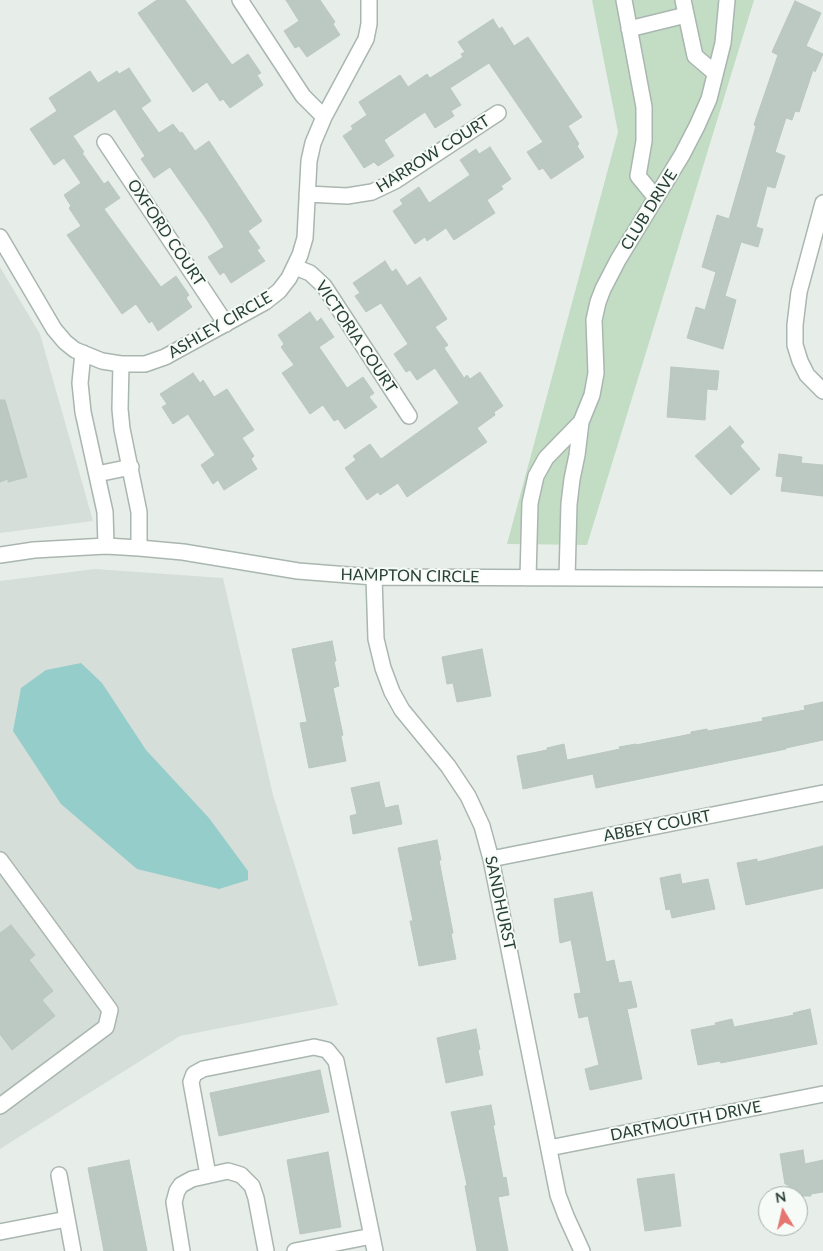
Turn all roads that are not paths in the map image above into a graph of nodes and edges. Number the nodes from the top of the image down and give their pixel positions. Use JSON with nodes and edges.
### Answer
{"nodes":[{"id":1,"x":240,"y":0,"type":"edge"},
{"id":2,"x":369,"y":0,"type":"edge"},
{"id":3,"x":624,"y":0,"type":"edge"},
{"id":4,"x":727,"y":0,"type":"edge"},
{"id":5,"x":684,"y":7,"type":"edge"},
{"id":6,"x":629,"y":28,"type":"junction"},
{"id":7,"x":715,"y":73,"type":"junction"},
{"id":8,"x":498,"y":112,"type":"dead end"},
{"id":9,"x":324,"y":117,"type":"junction"},
{"id":10,"x":106,"y":142,"type":"dead end"},
{"id":11,"x":307,"y":194,"type":"junction"},
{"id":12,"x":656,"y":198,"type":"junction"},
{"id":13,"x":823,"y":203,"type":"edge"},
{"id":14,"x":0,"y":237,"type":"edge"},
{"id":15,"x":295,"y":267,"type":"junction"},
{"id":16,"x":226,"y":324,"type":"junction"},
{"id":17,"x":83,"y":354,"type":"junction"},
{"id":18,"x":121,"y":364,"type":"junction"},
{"id":19,"x":823,"y":391,"type":"edge"},
{"id":20,"x":409,"y":416,"type":"dead end"},
{"id":21,"x":581,"y":422,"type":"junction"},
{"id":22,"x":130,"y":467,"type":"junction"},
{"id":23,"x":97,"y":474,"type":"junction"},
{"id":24,"x":106,"y":546,"type":"junction"},
{"id":25,"x":140,"y":548,"type":"junction"},
{"id":26,"x":0,"y":555,"type":"edge"},
{"id":27,"x":374,"y":577,"type":"junction"},
{"id":28,"x":528,"y":578,"type":"junction"},
{"id":29,"x":567,"y":578,"type":"junction"},
{"id":30,"x":823,"y":579,"type":"edge"},
{"id":31,"x":823,"y":793,"type":"edge"},
{"id":32,"x":491,"y":858,"type":"junction"},
{"id":33,"x":0,"y":860,"type":"edge"},
{"id":34,"x":823,"y":1094,"type":"edge"},
{"id":35,"x":0,"y":1106,"type":"edge"},
{"id":36,"x":549,"y":1148,"type":"junction"},
{"id":37,"x":58,"y":1175,"type":"dead end"},
{"id":38,"x":208,"y":1175,"type":"junction"},
{"id":39,"x":67,"y":1219,"type":"junction"},
{"id":40,"x":0,"y":1232,"type":"edge"},
{"id":41,"x":373,"y":1244,"type":"edge"},
{"id":42,"x":73,"y":1251,"type":"edge"},
{"id":43,"x":182,"y":1251,"type":"edge"},
{"id":44,"x":266,"y":1251,"type":"edge"},
{"id":45,"x":295,"y":1251,"type":"edge"},
{"id":46,"x":582,"y":1251,"type":"edge"}],
"edges":[{"from":1,"to":9,"type":"street"},
{"from":2,"to":9,"type":"street","name":"ASHLEY CIRCLE"},
{"from":3,"to":6,"type":"street"},
{"from":4,"to":7,"type":"street","name":"CLUB DRIVE"},
{"from":5,"to":6,"type":"street"},
{"from":5,"to":7,"type":"street"},
{"from":6,"to":12,"type":"street"},
{"from":7,"to":12,"type":"street","name":"CLUB DRIVE"},
{"from":8,"to":11,"type":"street","name":"HARROW COURT"},
{"from":9,"to":11,"type":"street","name":"ASHLEY CIRCLE"},
{"from":10,"to":16,"type":"street","name":"OXFORD COURT"},
{"from":11,"to":15,"type":"street","name":"ASHLEY CIRCLE"},
{"from":12,"to":21,"type":"street","name":"CLUB DRIVE"},
{"from":13,"to":19,"type":"street"},
{"from":14,"to":17,"type":"street","name":"ASHLEY CIRCLE"},
{"from":15,"to":16,"type":"street","name":"ASHLEY CIRCLE"},
{"from":15,"to":20,"type":"street","name":"VICTORIA COURT"},
{"from":16,"to":18,"type":"street","name":"ASHLEY CIRCLE"},
{"from":17,"to":18,"type":"street","name":"ASHLEY CIRCLE"},
{"from":17,"to":23,"type":"street"},
{"from":18,"to":22,"type":"street"},
{"from":21,"to":28,"type":"street","name":"CLUB DRIVE"},
{"from":21,"to":29,"type":"street","name":"CLUB DRIVE"},
{"from":22,"to":23,"type":"street"},
{"from":22,"to":25,"type":"street"},
{"from":23,"to":24,"type":"street"},
{"from":24,"to":25,"type":"street","name":"HAMPTON CIRCLE"},
{"from":24,"to":26,"type":"street","name":"HAMPTON CIRCLE"},
{"from":25,"to":27,"type":"street","name":"HAMPTON CIRCLE"},
{"from":27,"to":28,"type":"street","name":"HAMPTON CIRCLE"},
{"from":27,"to":32,"type":"street","name":"SANDHURST"},
{"from":28,"to":29,"type":"street","name":"HAMPTON CIRCLE"},
{"from":29,"to":30,"type":"street","name":"HAMPTON CIRCLE"},
{"from":31,"to":32,"type":"street","name":"ABBEY COURT"},
{"from":32,"to":36,"type":"street","name":"SANDHURST"},
{"from":33,"to":35,"type":"street"},
{"from":34,"to":36,"type":"street","name":"DARTMOUTH DRIVE"},
{"from":36,"to":46,"type":"street","name":"SANDHURST"},
{"from":37,"to":39,"type":"street"},
{"from":38,"to":41,"type":"street"},
{"from":38,"to":43,"type":"street"},
{"from":38,"to":44,"type":"street"},
{"from":39,"to":40,"type":"street"},
{"from":39,"to":42,"type":"street"},
{"from":41,"to":45,"type":"street"}]}
